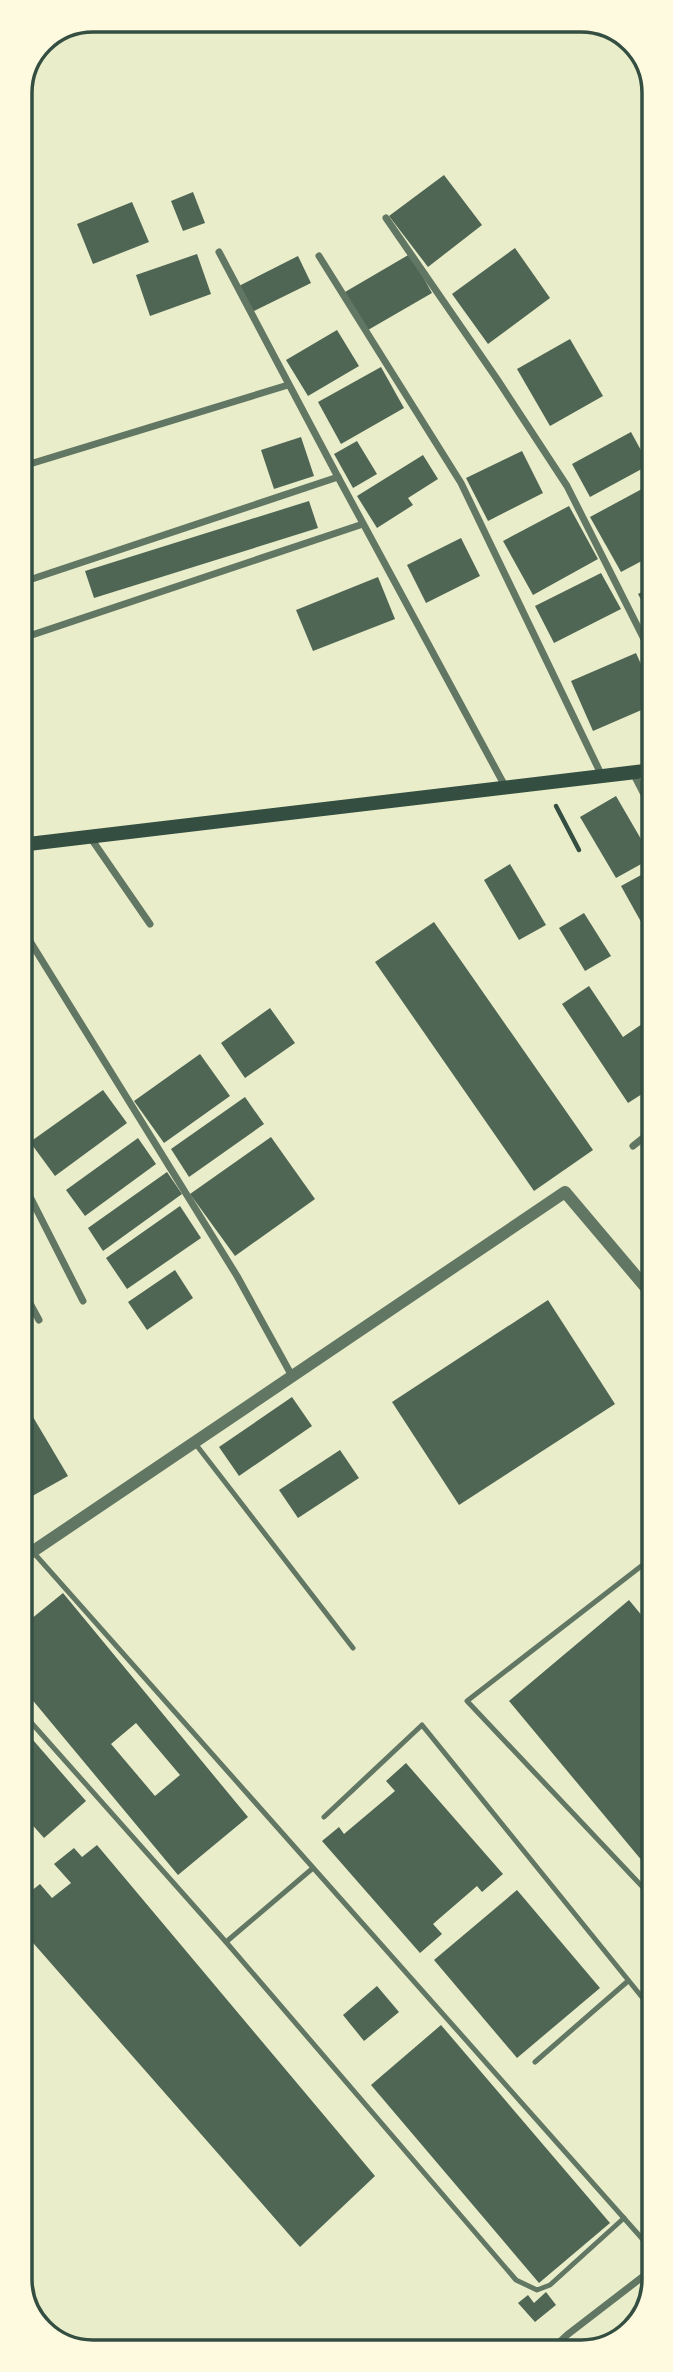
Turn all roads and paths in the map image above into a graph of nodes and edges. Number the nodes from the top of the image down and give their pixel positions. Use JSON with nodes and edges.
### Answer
{"nodes":[{"id":1,"x":386,"y":218,"type":"dead end"},
{"id":2,"x":219,"y":252,"type":"dead end"},
{"id":3,"x":319,"y":256,"type":"dead end"},
{"id":4,"x":288,"y":385,"type":"junction"},
{"id":5,"x":32,"y":463,"type":"edge"},
{"id":6,"x":338,"y":477,"type":"junction"},
{"id":7,"x":363,"y":524,"type":"junction"},
{"id":8,"x":32,"y":579,"type":"edge"},
{"id":9,"x":32,"y":635,"type":"edge"},
{"id":10,"x":642,"y":635,"type":"edge"},
{"id":11,"x":642,"y":771,"type":"edge"},
{"id":12,"x":633,"y":772,"type":"junction"},
{"id":13,"x":602,"y":776,"type":"junction"},
{"id":14,"x":545,"y":783,"type":"junction"},
{"id":15,"x":506,"y":788,"type":"junction"},
{"id":16,"x":642,"y":790,"type":"edge"},
{"id":17,"x":90,"y":836,"type":"junction"},
{"id":18,"x":32,"y":843,"type":"edge"},
{"id":19,"x":579,"y":850,"type":"dead end"},
{"id":20,"x":150,"y":924,"type":"dead end"},
{"id":21,"x":32,"y":944,"type":"edge"},
{"id":22,"x":642,"y":1139,"type":"edge"},
{"id":23,"x":633,"y":1146,"type":"dead end"},
{"id":24,"x":32,"y":1201,"type":"edge"},
{"id":25,"x":642,"y":1283,"type":"edge"},
{"id":26,"x":83,"y":1301,"type":"dead end"},
{"id":27,"x":32,"y":1307,"type":"edge"},
{"id":28,"x":39,"y":1320,"type":"dead end"},
{"id":29,"x":292,"y":1376,"type":"junction"},
{"id":30,"x":194,"y":1442,"type":"junction"},
{"id":31,"x":33,"y":1552,"type":"joint"},
{"id":32,"x":642,"y":1565,"type":"edge"},
{"id":33,"x":353,"y":1648,"type":"dead end"},
{"id":34,"x":32,"y":1724,"type":"edge"},
{"id":35,"x":324,"y":1817,"type":"dead end"},
{"id":36,"x":313,"y":1868,"type":"junction"},
{"id":37,"x":642,"y":1886,"type":"edge"},
{"id":38,"x":226,"y":1942,"type":"junction"},
{"id":39,"x":628,"y":1981,"type":"junction"},
{"id":40,"x":642,"y":1998,"type":"edge"},
{"id":41,"x":535,"y":2062,"type":"dead end"},
{"id":42,"x":624,"y":2218,"type":"junction"},
{"id":43,"x":642,"y":2238,"type":"edge"},
{"id":44,"x":642,"y":2277,"type":"edge"},
{"id":45,"x":562,"y":2340,"type":"edge"}],
"edges":[{"from":1,"to":10,"type":"street"},
{"from":2,"to":4,"type":"street"},
{"from":3,"to":13,"type":"street"},
{"from":4,"to":5,"type":"street"},
{"from":4,"to":6,"type":"street"},
{"from":6,"to":7,"type":"street"},
{"from":6,"to":8,"type":"street"},
{"from":7,"to":9,"type":"street"},
{"from":7,"to":15,"type":"street"},
{"from":11,"to":12,"type":"main road"},
{"from":12,"to":13,"type":"main road"},
{"from":12,"to":16,"type":"street"},
{"from":13,"to":14,"type":"main road"},
{"from":14,"to":15,"type":"main road"},
{"from":14,"to":19,"type":"path"},
{"from":15,"to":17,"type":"main road"},
{"from":17,"to":18,"type":"main road"},
{"from":17,"to":20,"type":"street"},
{"from":21,"to":29,"type":"street"},
{"from":22,"to":23,"type":"street"},
{"from":24,"to":26,"type":"street"},
{"from":25,"to":29,"type":"street"},
{"from":27,"to":28,"type":"street"},
{"from":29,"to":30,"type":"street"},
{"from":30,"to":31,"type":"street"},
{"from":30,"to":33,"type":"lane"},
{"from":31,"to":36,"type":"lane"},
{"from":32,"to":37,"type":"lane"},
{"from":34,"to":38,"type":"lane"},
{"from":35,"to":39,"type":"lane"},
{"from":36,"to":38,"type":"lane"},
{"from":36,"to":42,"type":"lane"},
{"from":38,"to":42,"type":"lane"},
{"from":39,"to":40,"type":"lane"},
{"from":39,"to":41,"type":"lane"},
{"from":42,"to":43,"type":"lane"},
{"from":44,"to":45,"type":"street"}]}
